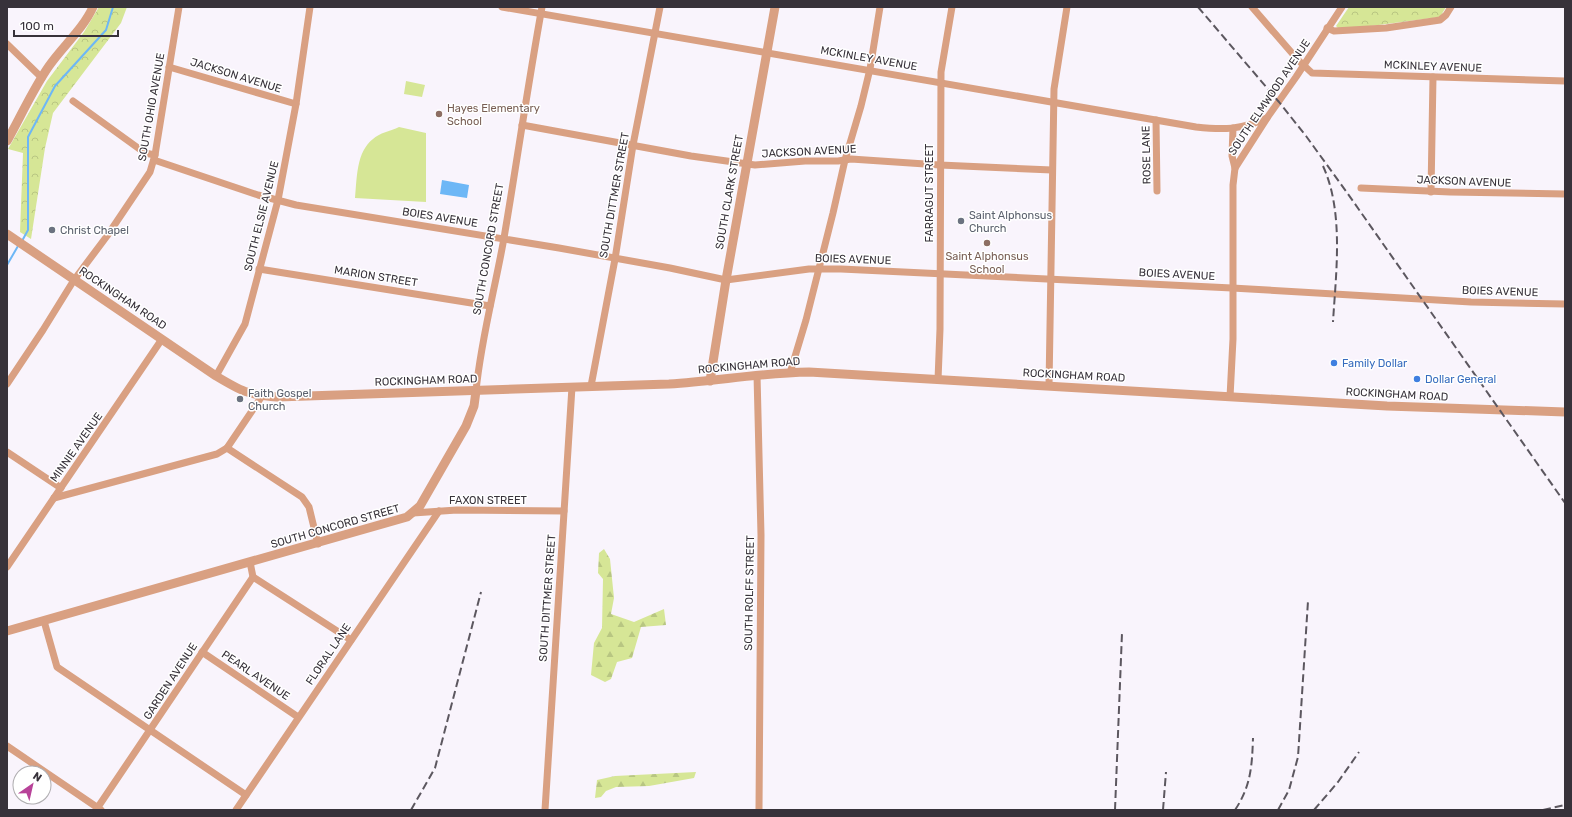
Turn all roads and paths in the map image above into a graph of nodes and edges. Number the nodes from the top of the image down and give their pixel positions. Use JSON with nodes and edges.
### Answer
{"nodes":[{"id":1,"x":93,"y":7,"type":"edge"},
{"id":2,"x":179,"y":7,"type":"edge"},
{"id":3,"x":502,"y":7,"type":"edge"},
{"id":4,"x":660,"y":7,"type":"edge"},
{"id":5,"x":775,"y":7,"type":"edge"},
{"id":6,"x":880,"y":7,"type":"edge"},
{"id":7,"x":952,"y":7,"type":"edge"},
{"id":8,"x":1067,"y":7,"type":"edge"},
{"id":9,"x":1252,"y":7,"type":"edge"},
{"id":10,"x":1342,"y":7,"type":"edge"},
{"id":11,"x":1451,"y":7,"type":"edge"},
{"id":12,"x":308,"y":8,"type":"edge"},
{"id":13,"x":542,"y":10,"type":"edge"},
{"id":14,"x":1327,"y":28,"type":"junction"},
{"id":15,"x":655,"y":33,"type":"junction"},
{"id":16,"x":7,"y":44,"type":"edge"},
{"id":17,"x":767,"y":52,"type":"junction"},
{"id":18,"x":169,"y":66,"type":"junction"},
{"id":19,"x":1303,"y":66,"type":"junction"},
{"id":20,"x":870,"y":69,"type":"junction"},
{"id":21,"x":1433,"y":77,"type":"junction"},
{"id":22,"x":42,"y":78,"type":"junction"},
{"id":23,"x":1565,"y":81,"type":"edge"},
{"id":24,"x":941,"y":82,"type":"junction"},
{"id":25,"x":73,"y":101,"type":"dead end"},
{"id":26,"x":1054,"y":102,"type":"junction"},
{"id":27,"x":296,"y":104,"type":"junction"},
{"id":28,"x":1266,"y":118,"type":"junction"},
{"id":29,"x":1156,"y":120,"type":"junction"},
{"id":30,"x":522,"y":125,"type":"junction"},
{"id":31,"x":1233,"y":128,"type":"junction"},
{"id":32,"x":7,"y":141,"type":"edge"},
{"id":33,"x":633,"y":145,"type":"junction"},
{"id":34,"x":154,"y":157,"type":"junction"},
{"id":35,"x":844,"y":160,"type":"junction"},
{"id":36,"x":746,"y":164,"type":"junction"},
{"id":37,"x":940,"y":165,"type":"junction"},
{"id":38,"x":1235,"y":168,"type":"junction"},
{"id":39,"x":1052,"y":170,"type":"junction"},
{"id":40,"x":1361,"y":188,"type":"dead end"},
{"id":41,"x":1157,"y":191,"type":"dead end"},
{"id":42,"x":1431,"y":192,"type":"junction"},
{"id":43,"x":1565,"y":194,"type":"edge"},
{"id":44,"x":278,"y":200,"type":"junction"},
{"id":45,"x":10,"y":236,"type":"edge"},
{"id":46,"x":504,"y":239,"type":"junction"},
{"id":47,"x":615,"y":259,"type":"junction"},
{"id":48,"x":259,"y":269,"type":"junction"},
{"id":49,"x":819,"y":269,"type":"junction"},
{"id":50,"x":940,"y":274,"type":"junction"},
{"id":51,"x":1050,"y":279,"type":"junction"},
{"id":52,"x":74,"y":280,"type":"junction"},
{"id":53,"x":726,"y":280,"type":"junction"},
{"id":54,"x":1232,"y":288,"type":"junction"},
{"id":55,"x":1565,"y":304,"type":"edge"},
{"id":56,"x":490,"y":306,"type":"junction"},
{"id":57,"x":162,"y":339,"type":"junction"},
{"id":58,"x":790,"y":372,"type":"junction"},
{"id":59,"x":757,"y":375,"type":"junction"},
{"id":60,"x":216,"y":376,"type":"junction"},
{"id":61,"x":938,"y":380,"type":"junction"},
{"id":62,"x":710,"y":381,"type":"junction"},
{"id":63,"x":7,"y":384,"type":"edge"},
{"id":64,"x":591,"y":386,"type":"junction"},
{"id":65,"x":1049,"y":386,"type":"junction"},
{"id":66,"x":572,"y":387,"type":"junction"},
{"id":67,"x":476,"y":390,"type":"junction"},
{"id":68,"x":262,"y":396,"type":"junction"},
{"id":69,"x":1230,"y":397,"type":"junction"},
{"id":70,"x":1565,"y":412,"type":"edge"},
{"id":71,"x":227,"y":448,"type":"junction"},
{"id":72,"x":7,"y":452,"type":"edge"},
{"id":73,"x":61,"y":488,"type":"junction"},
{"id":74,"x":54,"y":498,"type":"junction"},
{"id":75,"x":439,"y":511,"type":"junction"},
{"id":76,"x":564,"y":511,"type":"junction"},
{"id":77,"x":413,"y":513,"type":"junction"},
{"id":78,"x":318,"y":544,"type":"junction"},
{"id":79,"x":250,"y":562,"type":"junction"},
{"id":80,"x":7,"y":567,"type":"edge"},
{"id":81,"x":253,"y":577,"type":"junction"},
{"id":82,"x":44,"y":621,"type":"junction"},
{"id":83,"x":7,"y":631,"type":"edge"},
{"id":84,"x":351,"y":640,"type":"junction"},
{"id":85,"x":202,"y":652,"type":"junction"},
{"id":86,"x":298,"y":717,"type":"junction"},
{"id":87,"x":151,"y":730,"type":"junction"},
{"id":88,"x":7,"y":746,"type":"edge"},
{"id":89,"x":246,"y":795,"type":"junction"},
{"id":90,"x":98,"y":809,"type":"edge"},
{"id":91,"x":236,"y":810,"type":"edge"},
{"id":92,"x":545,"y":810,"type":"edge"},
{"id":93,"x":759,"y":810,"type":"edge"}],
"edges":[{"from":1,"to":22,"type":"street"},
{"from":2,"to":18,"type":"street","name":"SOUTH OHIO AVENUE"},
{"from":3,"to":13,"type":"street","name":"MCKINLEY AVENUE"},
{"from":4,"to":15,"type":"street","name":"SOUTH DITTMER STREET"},
{"from":5,"to":17,"type":"street","name":"SOUTH CLARK STREET"},
{"from":6,"to":20,"type":"street"},
{"from":7,"to":24,"type":"street","name":"FARRAGUT STREET"},
{"from":8,"to":26,"type":"street"},
{"from":9,"to":19,"type":"street"},
{"from":10,"to":14,"type":"street","name":"SOUTH ELMWOOD AVENUE"},
{"from":11,"to":14,"type":"street"},
{"from":12,"to":27,"type":"street","name":"SOUTH ELSIE AVENUE"},
{"from":13,"to":15,"type":"street","name":"MCKINLEY AVENUE"},
{"from":13,"to":30,"type":"street","name":"SOUTH CONCORD STREET"},
{"from":14,"to":19,"type":"street","name":"SOUTH ELMWOOD AVENUE"},
{"from":15,"to":17,"type":"street","name":"MCKINLEY AVENUE"},
{"from":15,"to":33,"type":"street","name":"SOUTH DITTMER STREET"},
{"from":16,"to":22,"type":"street"},
{"from":17,"to":20,"type":"street","name":"MCKINLEY AVENUE"},
{"from":17,"to":36,"type":"street","name":"SOUTH CLARK STREET"},
{"from":18,"to":27,"type":"street","name":"JACKSON AVENUE"},
{"from":18,"to":34,"type":"street","name":"SOUTH OHIO AVENUE"},
{"from":19,"to":21,"type":"street","name":"MCKINLEY AVENUE"},
{"from":19,"to":28,"type":"street","name":"SOUTH ELMWOOD AVENUE"},
{"from":20,"to":24,"type":"street","name":"MCKINLEY AVENUE"},
{"from":20,"to":35,"type":"street"},
{"from":21,"to":23,"type":"street","name":"MCKINLEY AVENUE"},
{"from":21,"to":42,"type":"street"},
{"from":22,"to":32,"type":"street"},
{"from":24,"to":26,"type":"street","name":"MCKINLEY AVENUE"},
{"from":24,"to":37,"type":"street","name":"FARRAGUT STREET"},
{"from":25,"to":34,"type":"street","name":"BOIES AVENUE"},
{"from":26,"to":29,"type":"street","name":"MCKINLEY AVENUE"},
{"from":26,"to":39,"type":"street"},
{"from":27,"to":44,"type":"street","name":"SOUTH ELSIE AVENUE"},
{"from":28,"to":31,"type":"street","name":"MCKINLEY AVENUE"},
{"from":28,"to":38,"type":"street","name":"SOUTH ELMWOOD AVENUE"},
{"from":29,"to":31,"type":"street","name":"MCKINLEY AVENUE"},
{"from":29,"to":41,"type":"street","name":"ROSE LANE"},
{"from":30,"to":33,"type":"street","name":"JACKSON AVENUE"},
{"from":30,"to":46,"type":"street","name":"SOUTH CONCORD STREET"},
{"from":31,"to":38,"type":"street"},
{"from":33,"to":36,"type":"street","name":"JACKSON AVENUE"},
{"from":33,"to":47,"type":"street","name":"SOUTH DITTMER STREET"},
{"from":34,"to":44,"type":"street","name":"BOIES AVENUE"},
{"from":34,"to":52,"type":"street","name":"SOUTH OHIO AVENUE"},
{"from":35,"to":36,"type":"street","name":"JACKSON AVENUE"},
{"from":35,"to":37,"type":"street","name":"JACKSON AVENUE"},
{"from":35,"to":49,"type":"street"},
{"from":36,"to":53,"type":"street","name":"SOUTH CLARK STREET"},
{"from":37,"to":39,"type":"street","name":"JACKSON AVENUE"},
{"from":37,"to":50,"type":"street","name":"FARRAGUT STREET"},
{"from":38,"to":54,"type":"street","name":"SOUTH ELMWOOD AVENUE"},
{"from":39,"to":51,"type":"street"},
{"from":40,"to":42,"type":"street","name":"JACKSON AVENUE"},
{"from":42,"to":43,"type":"street","name":"JACKSON AVENUE"},
{"from":44,"to":46,"type":"street","name":"BOIES AVENUE"},
{"from":44,"to":48,"type":"street","name":"SOUTH ELSIE AVENUE"},
{"from":45,"to":52,"type":"street","name":"ROCKINGHAM ROAD"},
{"from":46,"to":47,"type":"street","name":"BOIES AVENUE"},
{"from":46,"to":56,"type":"street","name":"SOUTH CONCORD STREET"},
{"from":47,"to":53,"type":"street","name":"BOIES AVENUE"},
{"from":47,"to":64,"type":"street","name":"SOUTH DITTMER STREET"},
{"from":48,"to":56,"type":"street","name":"MARION STREET"},
{"from":48,"to":60,"type":"street","name":"SOUTH ELSIE AVENUE"},
{"from":49,"to":50,"type":"street","name":"BOIES AVENUE"},
{"from":49,"to":53,"type":"street","name":"BOIES AVENUE"},
{"from":49,"to":58,"type":"street"},
{"from":50,"to":51,"type":"street","name":"BOIES AVENUE"},
{"from":50,"to":61,"type":"street","name":"FARRAGUT STREET"},
{"from":51,"to":54,"type":"street","name":"BOIES AVENUE"},
{"from":51,"to":65,"type":"street"},
{"from":52,"to":57,"type":"street","name":"ROCKINGHAM ROAD"},
{"from":52,"to":63,"type":"street","name":"SOUTH OHIO AVENUE"},
{"from":53,"to":62,"type":"street","name":"SOUTH CLARK STREET"},
{"from":54,"to":55,"type":"street","name":"BOIES AVENUE"},
{"from":54,"to":69,"type":"street","name":"SOUTH ELMWOOD AVENUE"},
{"from":56,"to":67,"type":"street","name":"SOUTH CONCORD STREET"},
{"from":57,"to":60,"type":"street","name":"ROCKINGHAM ROAD"},
{"from":57,"to":73,"type":"street","name":"MINNIE AVENUE"},
{"from":58,"to":59,"type":"street","name":"ROCKINGHAM ROAD"},
{"from":58,"to":61,"type":"street","name":"ROCKINGHAM ROAD"},
{"from":59,"to":62,"type":"street","name":"ROCKINGHAM ROAD"},
{"from":59,"to":93,"type":"street","name":"SOUTH ROLFF STREET"},
{"from":60,"to":68,"type":"street","name":"ROCKINGHAM ROAD"},
{"from":61,"to":65,"type":"street","name":"ROCKINGHAM ROAD"},
{"from":62,"to":64,"type":"street","name":"ROCKINGHAM ROAD"},
{"from":64,"to":66,"type":"street","name":"ROCKINGHAM ROAD"},
{"from":65,"to":69,"type":"street","name":"ROCKINGHAM ROAD"},
{"from":66,"to":67,"type":"street","name":"ROCKINGHAM ROAD"},
{"from":66,"to":76,"type":"street","name":"SOUTH DITTMER STREET"},
{"from":67,"to":68,"type":"street","name":"ROCKINGHAM ROAD"},
{"from":67,"to":77,"type":"street","name":"SOUTH CONCORD STREET"},
{"from":68,"to":71,"type":"street"},
{"from":69,"to":70,"type":"street","name":"ROCKINGHAM ROAD"},
{"from":71,"to":74,"type":"street"},
{"from":71,"to":78,"type":"street"},
{"from":72,"to":73,"type":"street"},
{"from":73,"to":74,"type":"street","name":"MINNIE AVENUE"},
{"from":74,"to":80,"type":"street","name":"MINNIE AVENUE"},
{"from":75,"to":76,"type":"street","name":"FAXON STREET"},
{"from":75,"to":77,"type":"street","name":"FAXON STREET"},
{"from":75,"to":84,"type":"street","name":"FLORAL LANE"},
{"from":76,"to":92,"type":"street","name":"SOUTH DITTMER STREET"},
{"from":77,"to":78,"type":"street","name":"SOUTH CONCORD STREET"},
{"from":78,"to":79,"type":"street","name":"SOUTH CONCORD STREET"},
{"from":79,"to":81,"type":"street"},
{"from":79,"to":82,"type":"street","name":"SOUTH CONCORD STREET"},
{"from":81,"to":84,"type":"street"},
{"from":81,"to":85,"type":"street","name":"GARDEN AVENUE"},
{"from":82,"to":83,"type":"street","name":"SOUTH CONCORD STREET"},
{"from":82,"to":87,"type":"street"},
{"from":84,"to":86,"type":"street","name":"FLORAL LANE"},
{"from":85,"to":86,"type":"street","name":"PEARL AVENUE"},
{"from":85,"to":87,"type":"street","name":"GARDEN AVENUE"},
{"from":86,"to":89,"type":"street","name":"FLORAL LANE"},
{"from":87,"to":89,"type":"street"},
{"from":87,"to":90,"type":"street","name":"GARDEN AVENUE"},
{"from":88,"to":90,"type":"street"},
{"from":89,"to":91,"type":"street","name":"FLORAL LANE"}]}
